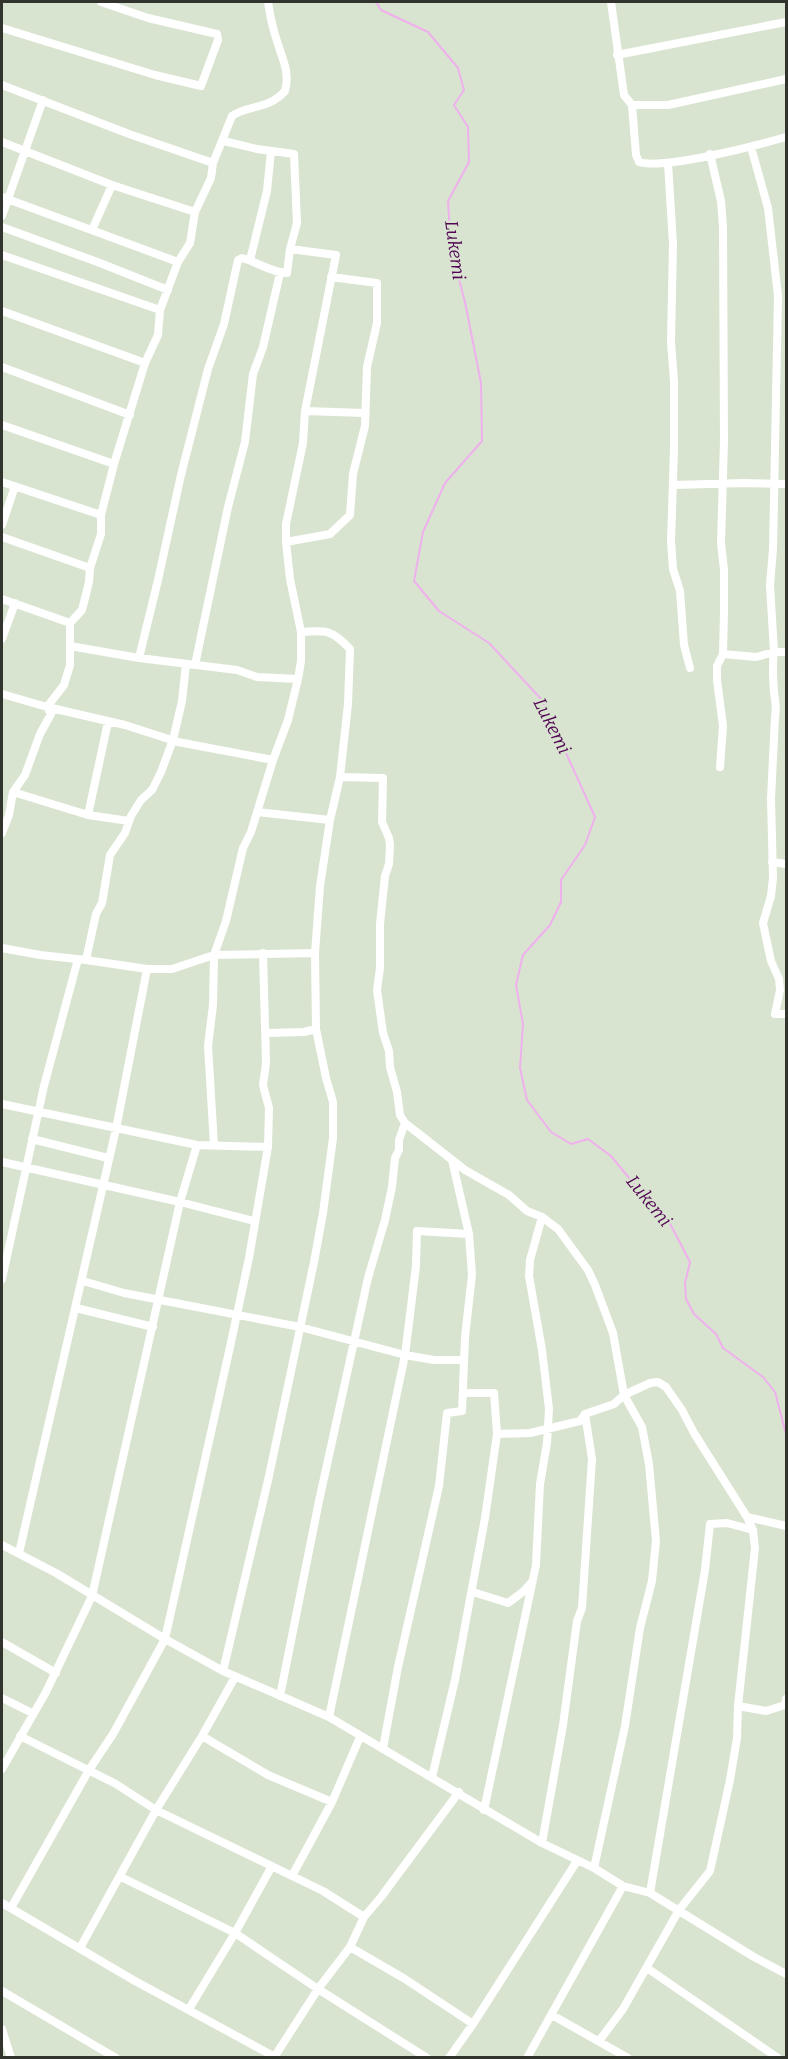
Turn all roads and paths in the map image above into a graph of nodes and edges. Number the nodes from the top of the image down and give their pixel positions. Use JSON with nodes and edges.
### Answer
{"nodes":[{"id":1,"x":101,"y":2,"type":"edge"},
{"id":2,"x":268,"y":2,"type":"edge"},
{"id":3,"x":611,"y":2,"type":"edge"},
{"id":4,"x":786,"y":22,"type":"edge"},
{"id":5,"x":2,"y":28,"type":"edge"},
{"id":6,"x":617,"y":55,"type":"junction"},
{"id":7,"x":786,"y":80,"type":"edge"},
{"id":8,"x":2,"y":85,"type":"edge"},
{"id":9,"x":43,"y":100,"type":"junction"},
{"id":10,"x":632,"y":105,"type":"junction"},
{"id":11,"x":786,"y":137,"type":"edge"},
{"id":12,"x":224,"y":141,"type":"junction"},
{"id":13,"x":2,"y":142,"type":"edge"},
{"id":14,"x":750,"y":147,"type":"junction"},
{"id":15,"x":26,"y":151,"type":"junction"},
{"id":16,"x":271,"y":151,"type":"junction"},
{"id":17,"x":711,"y":154,"type":"junction"},
{"id":18,"x":213,"y":163,"type":"junction"},
{"id":19,"x":668,"y":163,"type":"junction"},
{"id":20,"x":112,"y":185,"type":"junction"},
{"id":21,"x":5,"y":198,"type":"edge"},
{"id":22,"x":195,"y":212,"type":"junction"},
{"id":23,"x":2,"y":216,"type":"edge"},
{"id":24,"x":2,"y":227,"type":"edge"},
{"id":25,"x":92,"y":230,"type":"junction"},
{"id":26,"x":290,"y":249,"type":"junction"},
{"id":27,"x":2,"y":255,"type":"edge"},
{"id":28,"x":250,"y":260,"type":"junction"},
{"id":29,"x":178,"y":262,"type":"junction"},
{"id":30,"x":280,"y":273,"type":"junction"},
{"id":31,"x":331,"y":277,"type":"junction"},
{"id":32,"x":168,"y":290,"type":"junction"},
{"id":33,"x":160,"y":310,"type":"junction"},
{"id":34,"x":2,"y":311,"type":"edge"},
{"id":35,"x":145,"y":363,"type":"junction"},
{"id":36,"x":2,"y":367,"type":"edge"},
{"id":37,"x":305,"y":411,"type":"junction"},
{"id":38,"x":365,"y":413,"type":"junction"},
{"id":39,"x":130,"y":415,"type":"junction"},
{"id":40,"x":2,"y":425,"type":"edge"},
{"id":41,"x":114,"y":464,"type":"junction"},
{"id":42,"x":2,"y":482,"type":"edge"},
{"id":43,"x":723,"y":484,"type":"junction"},
{"id":44,"x":786,"y":484,"type":"edge"},
{"id":45,"x":673,"y":485,"type":"junction"},
{"id":46,"x":775,"y":485,"type":"junction"},
{"id":47,"x":15,"y":486,"type":"junction"},
{"id":48,"x":101,"y":515,"type":"junction"},
{"id":49,"x":2,"y":525,"type":"edge"},
{"id":50,"x":2,"y":537,"type":"edge"},
{"id":51,"x":286,"y":542,"type":"junction"},
{"id":52,"x":90,"y":568,"type":"junction"},
{"id":53,"x":2,"y":599,"type":"edge"},
{"id":54,"x":15,"y":603,"type":"junction"},
{"id":55,"x":70,"y":623,"type":"junction"},
{"id":56,"x":301,"y":632,"type":"junction"},
{"id":57,"x":2,"y":639,"type":"edge"},
{"id":58,"x":70,"y":646,"type":"junction"},
{"id":59,"x":774,"y":652,"type":"junction"},
{"id":60,"x":786,"y":652,"type":"edge"},
{"id":61,"x":723,"y":654,"type":"junction"},
{"id":62,"x":139,"y":658,"type":"junction"},
{"id":63,"x":186,"y":664,"type":"junction"},
{"id":64,"x":195,"y":665,"type":"junction"},
{"id":65,"x":690,"y":668,"type":"dead end"},
{"id":66,"x":298,"y":679,"type":"junction"},
{"id":67,"x":2,"y":694,"type":"edge"},
{"id":68,"x":47,"y":707,"type":"junction"},
{"id":69,"x":108,"y":722,"type":"junction"},
{"id":70,"x":173,"y":740,"type":"junction"},
{"id":71,"x":273,"y":760,"type":"junction"},
{"id":72,"x":720,"y":767,"type":"dead end"},
{"id":73,"x":340,"y":777,"type":"junction"},
{"id":74,"x":13,"y":792,"type":"junction"},
{"id":75,"x":257,"y":812,"type":"junction"},
{"id":76,"x":88,"y":815,"type":"junction"},
{"id":77,"x":330,"y":820,"type":"junction"},
{"id":78,"x":129,"y":821,"type":"junction"},
{"id":79,"x":2,"y":833,"type":"edge"},
{"id":80,"x":772,"y":862,"type":"junction"},
{"id":81,"x":786,"y":864,"type":"edge"},
{"id":82,"x":2,"y":948,"type":"edge"},
{"id":83,"x":263,"y":953,"type":"junction"},
{"id":84,"x":315,"y":953,"type":"junction"},
{"id":85,"x":214,"y":955,"type":"junction"},
{"id":86,"x":82,"y":959,"type":"junction"},
{"id":87,"x":147,"y":969,"type":"junction"},
{"id":88,"x":786,"y":1014,"type":"edge"},
{"id":89,"x":316,"y":1029,"type":"junction"},
{"id":90,"x":266,"y":1033,"type":"junction"},
{"id":91,"x":2,"y":1104,"type":"edge"},
{"id":92,"x":38,"y":1113,"type":"junction"},
{"id":93,"x":405,"y":1122,"type":"junction"},
{"id":94,"x":116,"y":1129,"type":"junction"},
{"id":95,"x":32,"y":1139,"type":"junction"},
{"id":96,"x":197,"y":1145,"type":"junction"},
{"id":97,"x":214,"y":1145,"type":"junction"},
{"id":98,"x":268,"y":1147,"type":"junction"},
{"id":99,"x":108,"y":1158,"type":"junction"},
{"id":100,"x":452,"y":1160,"type":"junction"},
{"id":101,"x":2,"y":1162,"type":"edge"},
{"id":102,"x":26,"y":1167,"type":"junction"},
{"id":103,"x":102,"y":1185,"type":"junction"},
{"id":104,"x":180,"y":1202,"type":"junction"},
{"id":105,"x":542,"y":1217,"type":"junction"},
{"id":106,"x":254,"y":1221,"type":"junction"},
{"id":107,"x":469,"y":1234,"type":"junction"},
{"id":108,"x":2,"y":1280,"type":"edge"},
{"id":109,"x":82,"y":1281,"type":"junction"},
{"id":110,"x":159,"y":1299,"type":"junction"},
{"id":111,"x":76,"y":1308,"type":"junction"},
{"id":112,"x":237,"y":1315,"type":"junction"},
{"id":113,"x":153,"y":1327,"type":"junction"},
{"id":114,"x":300,"y":1327,"type":"junction"},
{"id":115,"x":354,"y":1343,"type":"junction"},
{"id":116,"x":405,"y":1355,"type":"junction"},
{"id":117,"x":464,"y":1360,"type":"junction"},
{"id":118,"x":463,"y":1393,"type":"junction"},
{"id":119,"x":624,"y":1395,"type":"junction"},
{"id":120,"x":585,"y":1414,"type":"junction"},
{"id":121,"x":548,"y":1428,"type":"junction"},
{"id":122,"x":496,"y":1434,"type":"junction"},
{"id":123,"x":747,"y":1517,"type":"junction"},
{"id":124,"x":786,"y":1526,"type":"edge"},
{"id":125,"x":753,"y":1530,"type":"junction"},
{"id":126,"x":2,"y":1545,"type":"edge"},
{"id":127,"x":19,"y":1553,"type":"junction"},
{"id":128,"x":532,"y":1581,"type":"junction"},
{"id":129,"x":472,"y":1592,"type":"junction"},
{"id":130,"x":92,"y":1596,"type":"junction"},
{"id":131,"x":165,"y":1639,"type":"junction"},
{"id":132,"x":2,"y":1642,"type":"edge"},
{"id":133,"x":223,"y":1671,"type":"junction"},
{"id":134,"x":56,"y":1673,"type":"junction"},
{"id":135,"x":235,"y":1677,"type":"junction"},
{"id":136,"x":280,"y":1696,"type":"junction"},
{"id":137,"x":2,"y":1698,"type":"edge"},
{"id":138,"x":786,"y":1699,"type":"edge"},
{"id":139,"x":738,"y":1706,"type":"junction"},
{"id":140,"x":32,"y":1713,"type":"junction"},
{"id":141,"x":329,"y":1717,"type":"junction"},
{"id":142,"x":20,"y":1736,"type":"junction"},
{"id":143,"x":202,"y":1737,"type":"junction"},
{"id":144,"x":360,"y":1737,"type":"junction"},
{"id":145,"x":383,"y":1748,"type":"junction"},
{"id":146,"x":2,"y":1768,"type":"edge"},
{"id":147,"x":88,"y":1770,"type":"junction"},
{"id":148,"x":432,"y":1777,"type":"junction"},
{"id":149,"x":459,"y":1792,"type":"junction"},
{"id":150,"x":332,"y":1802,"type":"junction"},
{"id":151,"x":156,"y":1810,"type":"junction"},
{"id":152,"x":484,"y":1810,"type":"junction"},
{"id":153,"x":542,"y":1843,"type":"junction"},
{"id":154,"x":577,"y":1861,"type":"junction"},
{"id":155,"x":272,"y":1866,"type":"junction"},
{"id":156,"x":594,"y":1868,"type":"junction"},
{"id":157,"x":121,"y":1876,"type":"junction"},
{"id":158,"x":292,"y":1876,"type":"junction"},
{"id":159,"x":623,"y":1886,"type":"junction"},
{"id":160,"x":650,"y":1893,"type":"junction"},
{"id":161,"x":2,"y":1903,"type":"edge"},
{"id":162,"x":11,"y":1908,"type":"junction"},
{"id":163,"x":679,"y":1910,"type":"junction"},
{"id":164,"x":364,"y":1917,"type":"junction"},
{"id":165,"x":235,"y":1933,"type":"junction"},
{"id":166,"x":350,"y":1947,"type":"junction"},
{"id":167,"x":80,"y":1948,"type":"junction"},
{"id":168,"x":647,"y":1968,"type":"junction"},
{"id":169,"x":786,"y":1974,"type":"edge"},
{"id":170,"x":318,"y":1989,"type":"junction"},
{"id":171,"x":2,"y":1991,"type":"edge"},
{"id":172,"x":189,"y":2009,"type":"junction"},
{"id":173,"x":552,"y":2015,"type":"junction"},
{"id":174,"x":473,"y":2024,"type":"junction"},
{"id":175,"x":2,"y":2029,"type":"edge"},
{"id":176,"x":599,"y":2041,"type":"junction"},
{"id":177,"x":276,"y":2057,"type":"edge"},
{"id":178,"x":11,"y":2058,"type":"edge"},
{"id":179,"x":116,"y":2058,"type":"edge"},
{"id":180,"x":427,"y":2058,"type":"edge"},
{"id":181,"x":449,"y":2058,"type":"edge"},
{"id":182,"x":527,"y":2058,"type":"edge"},
{"id":183,"x":628,"y":2058,"type":"edge"},
{"id":184,"x":778,"y":2058,"type":"edge"}],
"edges":[{"from":1,"to":5,"type":"street"},
{"from":2,"to":12,"type":"street"},
{"from":3,"to":6,"type":"street"},
{"from":4,"to":6,"type":"street"},
{"from":6,"to":10,"type":"street"},
{"from":7,"to":10,"type":"street"},
{"from":8,"to":9,"type":"street"},
{"from":9,"to":15,"type":"street"},
{"from":9,"to":18,"type":"street"},
{"from":10,"to":19,"type":"street"},
{"from":11,"to":14,"type":"street"},
{"from":12,"to":16,"type":"street"},
{"from":12,"to":18,"type":"street"},
{"from":13,"to":15,"type":"street"},
{"from":14,"to":17,"type":"street"},
{"from":14,"to":46,"type":"street"},
{"from":15,"to":20,"type":"street"},
{"from":15,"to":21,"type":"street"},
{"from":16,"to":26,"type":"street"},
{"from":16,"to":28,"type":"street"},
{"from":17,"to":19,"type":"street"},
{"from":17,"to":43,"type":"street"},
{"from":18,"to":22,"type":"street"},
{"from":19,"to":45,"type":"street"},
{"from":20,"to":22,"type":"street"},
{"from":20,"to":25,"type":"street"},
{"from":21,"to":23,"type":"street"},
{"from":21,"to":25,"type":"street"},
{"from":22,"to":29,"type":"street"},
{"from":24,"to":32,"type":"street"},
{"from":25,"to":29,"type":"street"},
{"from":26,"to":30,"type":"street"},
{"from":26,"to":31,"type":"street"},
{"from":27,"to":33,"type":"street"},
{"from":28,"to":30,"type":"street"},
{"from":28,"to":62,"type":"street"},
{"from":29,"to":32,"type":"street"},
{"from":30,"to":64,"type":"street"},
{"from":31,"to":37,"type":"street"},
{"from":31,"to":38,"type":"street"},
{"from":32,"to":33,"type":"street"},
{"from":33,"to":35,"type":"street"},
{"from":34,"to":35,"type":"street"},
{"from":35,"to":39,"type":"street"},
{"from":36,"to":39,"type":"street"},
{"from":37,"to":38,"type":"street"},
{"from":37,"to":51,"type":"street"},
{"from":38,"to":51,"type":"street"},
{"from":39,"to":41,"type":"street"},
{"from":40,"to":41,"type":"street"},
{"from":41,"to":48,"type":"street"},
{"from":42,"to":47,"type":"street"},
{"from":43,"to":45,"type":"street"},
{"from":43,"to":46,"type":"street"},
{"from":43,"to":61,"type":"street"},
{"from":44,"to":46,"type":"street"},
{"from":45,"to":65,"type":"street"},
{"from":46,"to":59,"type":"street"},
{"from":47,"to":48,"type":"street"},
{"from":47,"to":49,"type":"street"},
{"from":48,"to":52,"type":"street"},
{"from":50,"to":52,"type":"street"},
{"from":51,"to":56,"type":"street"},
{"from":52,"to":55,"type":"street"},
{"from":53,"to":54,"type":"street"},
{"from":54,"to":55,"type":"street"},
{"from":54,"to":57,"type":"street"},
{"from":55,"to":58,"type":"street"},
{"from":56,"to":66,"type":"street"},
{"from":56,"to":73,"type":"street"},
{"from":58,"to":62,"type":"street"},
{"from":58,"to":68,"type":"street"},
{"from":59,"to":60,"type":"street"},
{"from":59,"to":61,"type":"street"},
{"from":59,"to":80,"type":"street"},
{"from":61,"to":72,"type":"street"},
{"from":62,"to":63,"type":"street"},
{"from":63,"to":64,"type":"street"},
{"from":63,"to":70,"type":"street"},
{"from":64,"to":66,"type":"street"},
{"from":66,"to":71,"type":"street"},
{"from":67,"to":68,"type":"street"},
{"from":68,"to":69,"type":"street"},
{"from":68,"to":74,"type":"street"},
{"from":69,"to":70,"type":"street"},
{"from":69,"to":76,"type":"street"},
{"from":70,"to":71,"type":"street"},
{"from":70,"to":78,"type":"street"},
{"from":71,"to":75,"type":"street"},
{"from":73,"to":77,"type":"street"},
{"from":73,"to":93,"type":"street"},
{"from":74,"to":76,"type":"street"},
{"from":74,"to":79,"type":"street"},
{"from":75,"to":77,"type":"street"},
{"from":75,"to":85,"type":"street"},
{"from":76,"to":78,"type":"street"},
{"from":77,"to":84,"type":"street"},
{"from":78,"to":86,"type":"street"},
{"from":80,"to":81,"type":"street"},
{"from":80,"to":88,"type":"street"},
{"from":82,"to":86,"type":"street"},
{"from":83,"to":84,"type":"street"},
{"from":83,"to":85,"type":"street"},
{"from":83,"to":90,"type":"street"},
{"from":84,"to":89,"type":"street"},
{"from":85,"to":87,"type":"street"},
{"from":85,"to":97,"type":"street"},
{"from":86,"to":87,"type":"street"},
{"from":86,"to":92,"type":"street"},
{"from":87,"to":94,"type":"street"},
{"from":89,"to":90,"type":"street"},
{"from":89,"to":114,"type":"street"},
{"from":90,"to":98,"type":"street"},
{"from":91,"to":92,"type":"street"},
{"from":92,"to":94,"type":"street"},
{"from":92,"to":95,"type":"street"},
{"from":93,"to":100,"type":"street"},
{"from":93,"to":115,"type":"street"},
{"from":94,"to":96,"type":"street"},
{"from":94,"to":99,"type":"street"},
{"from":95,"to":99,"type":"street"},
{"from":95,"to":102,"type":"street"},
{"from":96,"to":97,"type":"street"},
{"from":96,"to":104,"type":"street"},
{"from":97,"to":98,"type":"street"},
{"from":98,"to":106,"type":"street"},
{"from":99,"to":103,"type":"street"},
{"from":100,"to":105,"type":"street"},
{"from":100,"to":107,"type":"street"},
{"from":101,"to":102,"type":"street"},
{"from":102,"to":103,"type":"street"},
{"from":102,"to":108,"type":"street"},
{"from":103,"to":104,"type":"street"},
{"from":103,"to":109,"type":"street"},
{"from":104,"to":106,"type":"street"},
{"from":104,"to":110,"type":"street"},
{"from":105,"to":119,"type":"street"},
{"from":105,"to":121,"type":"street"},
{"from":106,"to":112,"type":"street"},
{"from":107,"to":116,"type":"street"},
{"from":107,"to":117,"type":"street"},
{"from":109,"to":110,"type":"street"},
{"from":109,"to":111,"type":"street"},
{"from":110,"to":112,"type":"street"},
{"from":110,"to":113,"type":"street"},
{"from":111,"to":113,"type":"street"},
{"from":111,"to":127,"type":"street"},
{"from":112,"to":114,"type":"street"},
{"from":112,"to":131,"type":"street"},
{"from":113,"to":130,"type":"street"},
{"from":114,"to":115,"type":"street"},
{"from":114,"to":133,"type":"street"},
{"from":115,"to":116,"type":"street"},
{"from":115,"to":136,"type":"street"},
{"from":116,"to":117,"type":"street"},
{"from":116,"to":141,"type":"street"},
{"from":117,"to":118,"type":"street"},
{"from":118,"to":122,"type":"street"},
{"from":118,"to":145,"type":"street"},
{"from":119,"to":120,"type":"street"},
{"from":119,"to":123,"type":"street"},
{"from":119,"to":156,"type":"street"},
{"from":120,"to":121,"type":"street"},
{"from":120,"to":153,"type":"street"},
{"from":121,"to":122,"type":"street"},
{"from":121,"to":128,"type":"street"},
{"from":122,"to":129,"type":"street"},
{"from":123,"to":124,"type":"street"},
{"from":123,"to":125,"type":"street"},
{"from":125,"to":139,"type":"street"},
{"from":125,"to":160,"type":"street"},
{"from":126,"to":127,"type":"street"},
{"from":127,"to":130,"type":"street"},
{"from":128,"to":129,"type":"street"},
{"from":128,"to":152,"type":"street"},
{"from":129,"to":148,"type":"street"},
{"from":130,"to":131,"type":"street"},
{"from":130,"to":134,"type":"street"},
{"from":131,"to":133,"type":"street"},
{"from":131,"to":147,"type":"street"},
{"from":132,"to":134,"type":"street"},
{"from":133,"to":135,"type":"street"},
{"from":134,"to":140,"type":"street"},
{"from":135,"to":136,"type":"street"},
{"from":135,"to":143,"type":"street"},
{"from":136,"to":141,"type":"street"},
{"from":137,"to":140,"type":"street"},
{"from":138,"to":139,"type":"street"},
{"from":139,"to":163,"type":"street"},
{"from":140,"to":142,"type":"street"},
{"from":141,"to":144,"type":"street"},
{"from":142,"to":146,"type":"street"},
{"from":142,"to":147,"type":"street"},
{"from":143,"to":150,"type":"street"},
{"from":143,"to":151,"type":"street"},
{"from":144,"to":145,"type":"street"},
{"from":144,"to":150,"type":"street"},
{"from":145,"to":148,"type":"street"},
{"from":147,"to":151,"type":"street"},
{"from":147,"to":162,"type":"street"},
{"from":148,"to":149,"type":"street"},
{"from":149,"to":152,"type":"street"},
{"from":149,"to":164,"type":"street"},
{"from":150,"to":158,"type":"street"},
{"from":151,"to":155,"type":"street"},
{"from":151,"to":157,"type":"street"},
{"from":152,"to":153,"type":"street"},
{"from":153,"to":154,"type":"street"},
{"from":154,"to":156,"type":"street"},
{"from":154,"to":174,"type":"street"},
{"from":155,"to":158,"type":"street"},
{"from":155,"to":165,"type":"street"},
{"from":156,"to":159,"type":"street"},
{"from":157,"to":165,"type":"street"},
{"from":157,"to":167,"type":"street"},
{"from":158,"to":164,"type":"street"},
{"from":159,"to":160,"type":"street"},
{"from":159,"to":173,"type":"street"},
{"from":160,"to":163,"type":"street"},
{"from":161,"to":162,"type":"street"},
{"from":162,"to":167,"type":"street"},
{"from":163,"to":168,"type":"street"},
{"from":163,"to":169,"type":"street"},
{"from":164,"to":166,"type":"street"},
{"from":165,"to":170,"type":"street"},
{"from":165,"to":172,"type":"street"},
{"from":166,"to":170,"type":"street"},
{"from":166,"to":174,"type":"street"},
{"from":167,"to":172,"type":"street"},
{"from":168,"to":176,"type":"street"},
{"from":168,"to":184,"type":"street"},
{"from":170,"to":177,"type":"street"},
{"from":170,"to":180,"type":"street"},
{"from":171,"to":179,"type":"street"},
{"from":172,"to":177,"type":"street"},
{"from":173,"to":176,"type":"street"},
{"from":173,"to":182,"type":"street"},
{"from":174,"to":181,"type":"street"},
{"from":175,"to":178,"type":"street"},
{"from":176,"to":183,"type":"street"}]}
